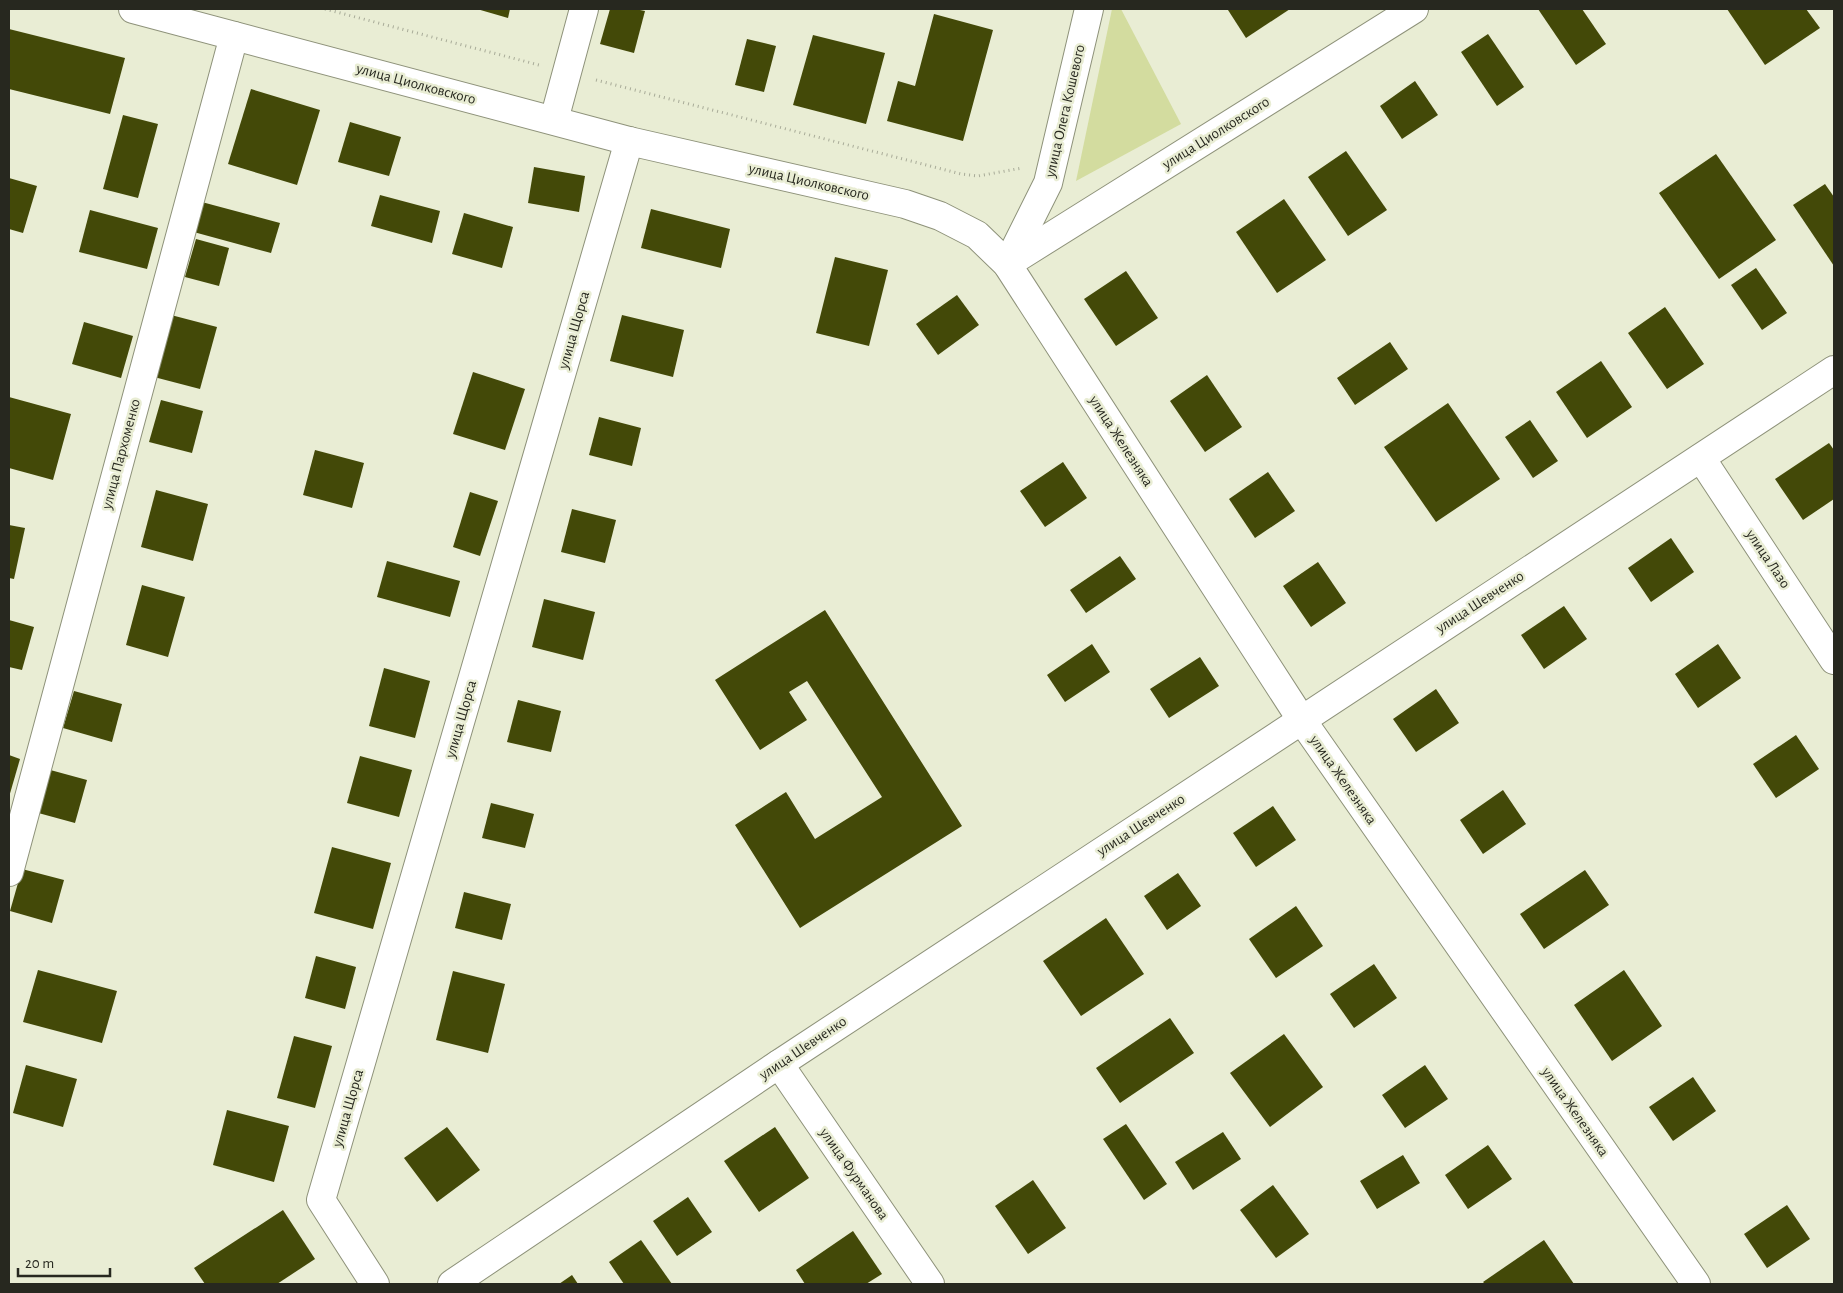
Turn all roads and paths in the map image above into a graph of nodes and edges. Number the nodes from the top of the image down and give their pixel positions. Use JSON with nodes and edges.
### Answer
{"nodes":[{"id":1,"x":133,"y":9,"type":"edge"},
{"id":2,"x":325,"y":9,"type":"edge"},
{"id":3,"x":584,"y":9,"type":"edge"},
{"id":4,"x":1089,"y":9,"type":"edge"},
{"id":5,"x":1414,"y":9,"type":"edge"},
{"id":6,"x":234,"y":36,"type":"junction"},
{"id":7,"x":567,"y":72,"type":"junction"},
{"id":8,"x":554,"y":120,"type":"junction"},
{"id":9,"x":629,"y":141,"type":"junction"},
{"id":10,"x":1054,"y":159,"type":"junction"},
{"id":11,"x":1007,"y":264,"type":"junction"},
{"id":12,"x":1834,"y":370,"type":"edge"},
{"id":13,"x":1701,"y":458,"type":"junction"},
{"id":14,"x":1834,"y":660,"type":"edge"},
{"id":15,"x":1301,"y":719,"type":"junction"},
{"id":16,"x":9,"y":872,"type":"edge"},
{"id":17,"x":779,"y":1064,"type":"junction"},
{"id":18,"x":375,"y":1284,"type":"edge"},
{"id":19,"x":452,"y":1284,"type":"edge"},
{"id":20,"x":930,"y":1284,"type":"edge"},
{"id":21,"x":1696,"y":1284,"type":"edge"}],
"edges":[{"from":1,"to":6,"type":"street","name":"улица Циолковского"},
{"from":2,"to":7,"type":"path"},
{"from":3,"to":7,"type":"street"},
{"from":4,"to":10,"type":"street","name":"улица Олега Кошевого"},
{"from":5,"to":11,"type":"street","name":"улица Циолковского"},
{"from":6,"to":8,"type":"street","name":"улица Циолковского"},
{"from":6,"to":16,"type":"street","name":"улица Пархоменко"},
{"from":7,"to":8,"type":"street"},
{"from":7,"to":10,"type":"path"},
{"from":8,"to":9,"type":"street","name":"улица Циолковского"},
{"from":9,"to":11,"type":"street","name":"улица Циолковского"},
{"from":9,"to":18,"type":"street","name":"улица Щорса"},
{"from":10,"to":11,"type":"street","name":"улица Олега Кошевого"},
{"from":11,"to":15,"type":"street","name":"улица Железняка"},
{"from":12,"to":13,"type":"street","name":"улица Шевченко"},
{"from":13,"to":14,"type":"street","name":"улица Лазо"},
{"from":13,"to":15,"type":"street","name":"улица Шевченко"},
{"from":15,"to":17,"type":"street","name":"улица Шевченко"},
{"from":15,"to":21,"type":"street","name":"улица Железняка"},
{"from":17,"to":19,"type":"street","name":"улица Шевченко"},
{"from":17,"to":20,"type":"street","name":"улица Фурманова"}]}
